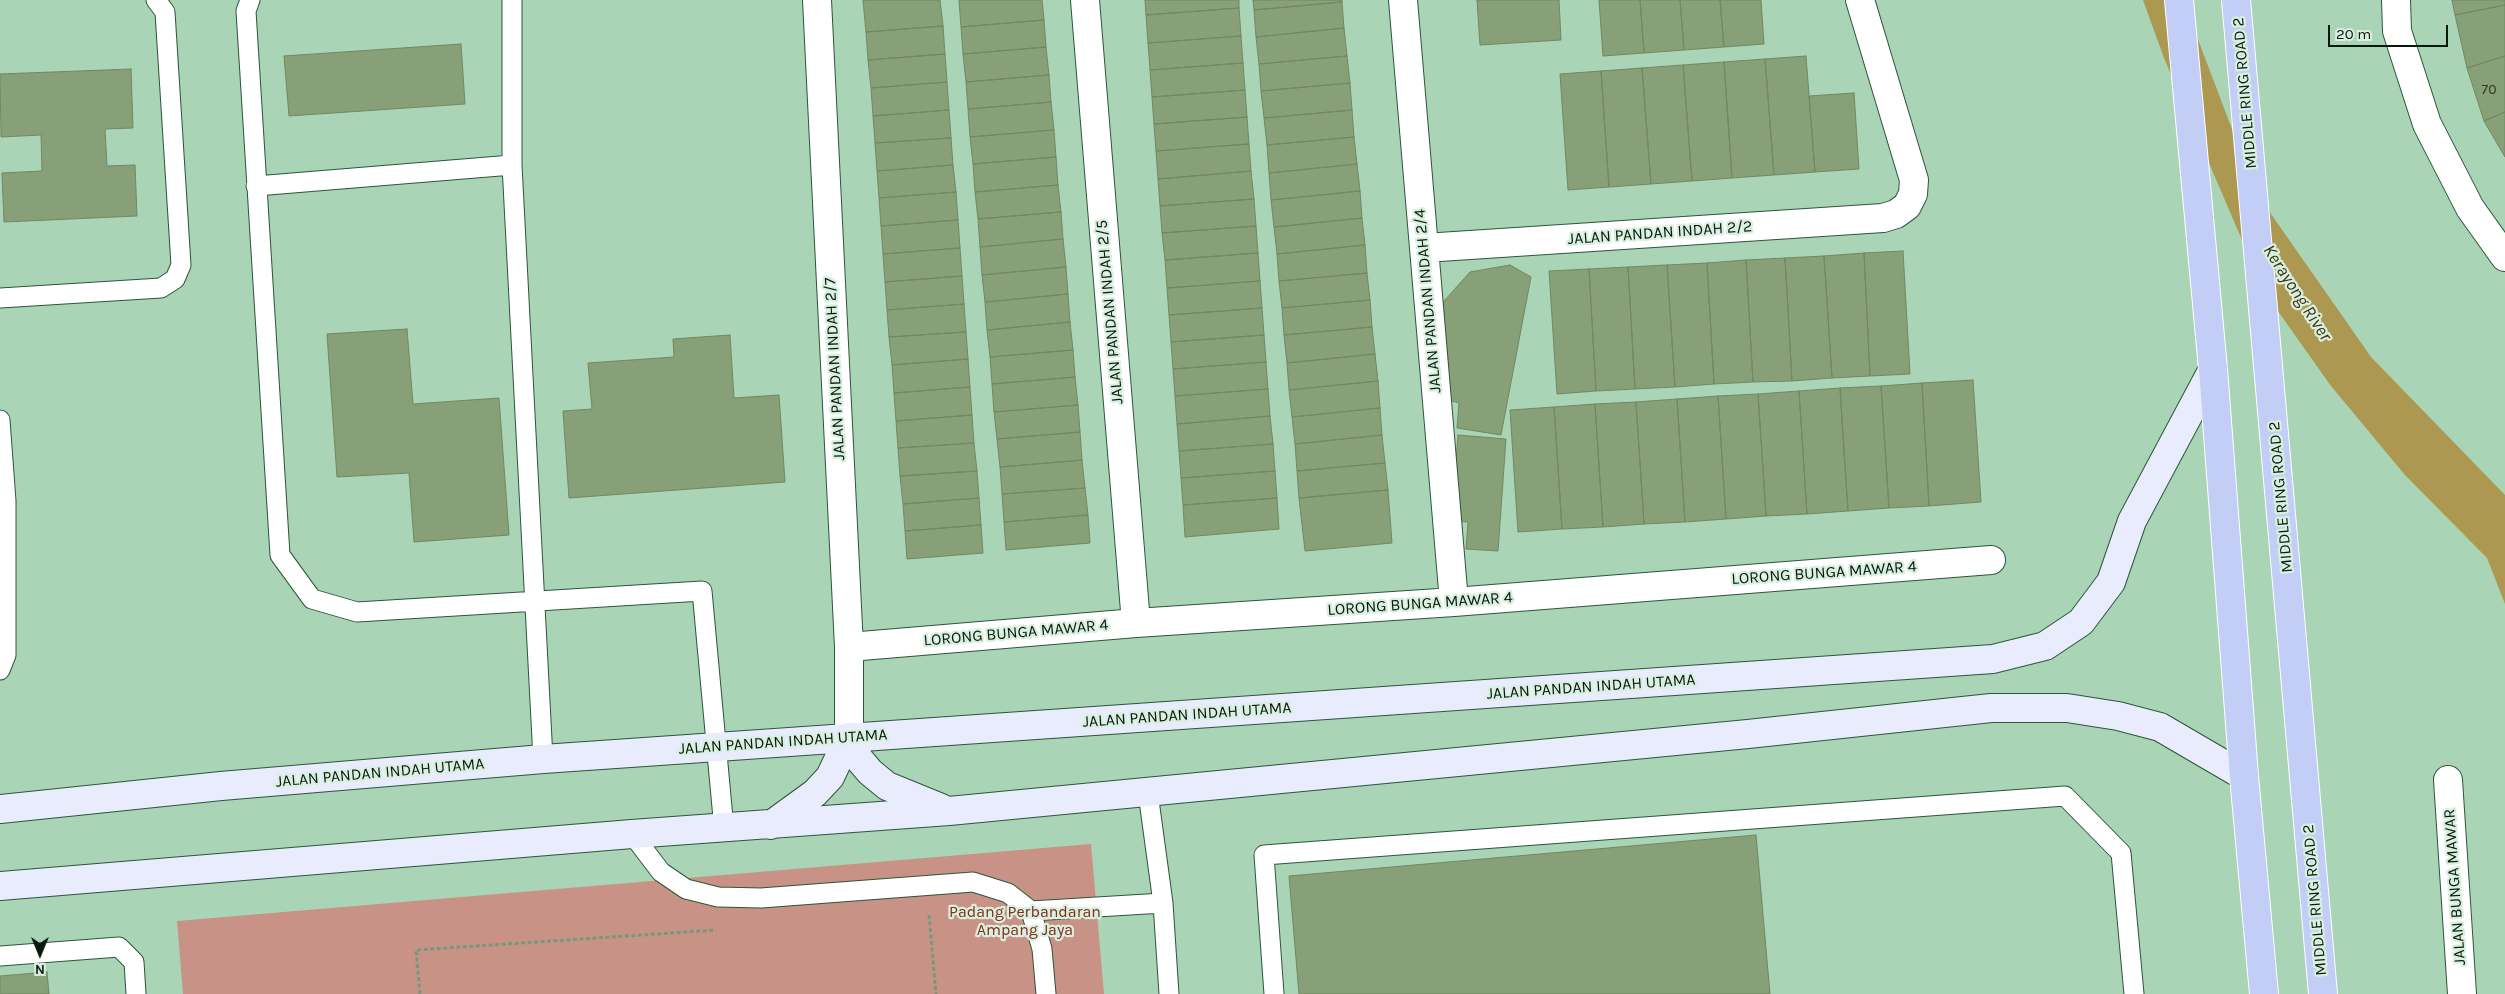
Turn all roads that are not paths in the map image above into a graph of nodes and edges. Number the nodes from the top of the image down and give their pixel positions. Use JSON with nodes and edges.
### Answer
{"nodes":[{"id":1,"x":156,"y":0,"type":"edge"},
{"id":2,"x":250,"y":0,"type":"edge"},
{"id":3,"x":512,"y":0,"type":"edge"},
{"id":4,"x":817,"y":0,"type":"edge"},
{"id":5,"x":1085,"y":0,"type":"edge"},
{"id":6,"x":1403,"y":0,"type":"edge"},
{"id":7,"x":1860,"y":0,"type":"edge"},
{"id":8,"x":2179,"y":0,"type":"edge"},
{"id":9,"x":2236,"y":0,"type":"edge"},
{"id":10,"x":2396,"y":0,"type":"edge"},
{"id":11,"x":512,"y":165,"type":"junction"},
{"id":12,"x":256,"y":186,"type":"junction"},
{"id":13,"x":1424,"y":248,"type":"junction"},
{"id":14,"x":2505,"y":257,"type":"edge"},
{"id":15,"x":0,"y":298,"type":"edge"},
{"id":16,"x":2213,"y":369,"type":"junction"},
{"id":17,"x":0,"y":420,"type":"edge"},
{"id":18,"x":1991,"y":560,"type":"dead end"},
{"id":19,"x":533,"y":602,"type":"junction"},
{"id":20,"x":1454,"y":602,"type":"junction"},
{"id":21,"x":1136,"y":624,"type":"junction"},
{"id":22,"x":849,"y":647,"type":"junction"},
{"id":23,"x":0,"y":670,"type":"edge"},
{"id":24,"x":849,"y":737,"type":"junction"},
{"id":25,"x":716,"y":747,"type":"junction"},
{"id":26,"x":543,"y":759,"type":"junction"},
{"id":27,"x":2244,"y":776,"type":"junction"},
{"id":28,"x":2448,"y":780,"type":"dead end"},
{"id":29,"x":1148,"y":793,"type":"junction"},
{"id":30,"x":0,"y":809,"type":"edge"},
{"id":31,"x":949,"y":811,"type":"junction"},
{"id":32,"x":772,"y":825,"type":"junction"},
{"id":33,"x":724,"y":829,"type":"junction"},
{"id":34,"x":632,"y":834,"type":"junction"},
{"id":35,"x":0,"y":886,"type":"edge"},
{"id":36,"x":1163,"y":903,"type":"junction"},
{"id":37,"x":1031,"y":911,"type":"junction"},
{"id":38,"x":0,"y":956,"type":"edge"},
{"id":39,"x":136,"y":994,"type":"edge"},
{"id":40,"x":1046,"y":994,"type":"edge"},
{"id":41,"x":1169,"y":994,"type":"edge"},
{"id":42,"x":1274,"y":994,"type":"edge"},
{"id":43,"x":2134,"y":994,"type":"edge"},
{"id":44,"x":2264,"y":994,"type":"edge"},
{"id":45,"x":2322,"y":994,"type":"edge"},
{"id":46,"x":2462,"y":994,"type":"edge"}],
"edges":[{"from":1,"to":15,"type":"lane"},
{"from":2,"to":12,"type":"lane"},
{"from":3,"to":11,"type":"lane"},
{"from":4,"to":22,"type":"street","name":"JALAN PANDAN INDAH 2/7"},
{"from":5,"to":21,"type":"street","name":"JALAN PANDAN INDAH 2/5"},
{"from":6,"to":13,"type":"street","name":"JALAN PANDAN INDAH 2/4"},
{"from":7,"to":13,"type":"street","name":"JALAN PANDAN INDAH 2/2"},
{"from":8,"to":16,"type":"highway"},
{"from":9,"to":45,"type":"highway","name":"MIDDLE RING ROAD 2"},
{"from":10,"to":14,"type":"street"},
{"from":11,"to":12,"type":"lane"},
{"from":11,"to":19,"type":"lane"},
{"from":12,"to":19,"type":"lane"},
{"from":13,"to":20,"type":"street","name":"JALAN PANDAN INDAH 2/4"},
{"from":16,"to":24,"type":"main road","name":"JALAN PANDAN INDAH UTAMA"},
{"from":16,"to":27,"type":"highway"},
{"from":17,"to":23,"type":"lane"},
{"from":18,"to":20,"type":"street","name":"LORONG BUNGA MAWAR 4"},
{"from":19,"to":25,"type":"lane"},
{"from":19,"to":26,"type":"lane"},
{"from":20,"to":21,"type":"street","name":"LORONG BUNGA MAWAR 4"},
{"from":21,"to":22,"type":"street","name":"LORONG BUNGA MAWAR 4"},
{"from":22,"to":24,"type":"street","name":"JALAN PANDAN INDAH 2/7"},
{"from":24,"to":25,"type":"main road","name":"JALAN PANDAN INDAH UTAMA"},
{"from":24,"to":31,"type":"main road"},
{"from":24,"to":32,"type":"main road"},
{"from":25,"to":26,"type":"main road","name":"JALAN PANDAN INDAH UTAMA"},
{"from":25,"to":33,"type":"lane"},
{"from":26,"to":30,"type":"main road","name":"JALAN PANDAN INDAH UTAMA"},
{"from":27,"to":29,"type":"main road"},
{"from":27,"to":44,"type":"highway"},
{"from":28,"to":46,"type":"street","name":"JALAN BUNGA MAWAR"},
{"from":29,"to":31,"type":"main road"},
{"from":29,"to":36,"type":"lane"},
{"from":31,"to":32,"type":"main road"},
{"from":32,"to":33,"type":"main road"},
{"from":33,"to":34,"type":"main road"},
{"from":34,"to":35,"type":"main road"},
{"from":34,"to":37,"type":"lane"},
{"from":36,"to":37,"type":"lane"},
{"from":36,"to":41,"type":"lane"},
{"from":37,"to":40,"type":"lane"},
{"from":38,"to":39,"type":"lane"},
{"from":42,"to":43,"type":"lane"}]}
